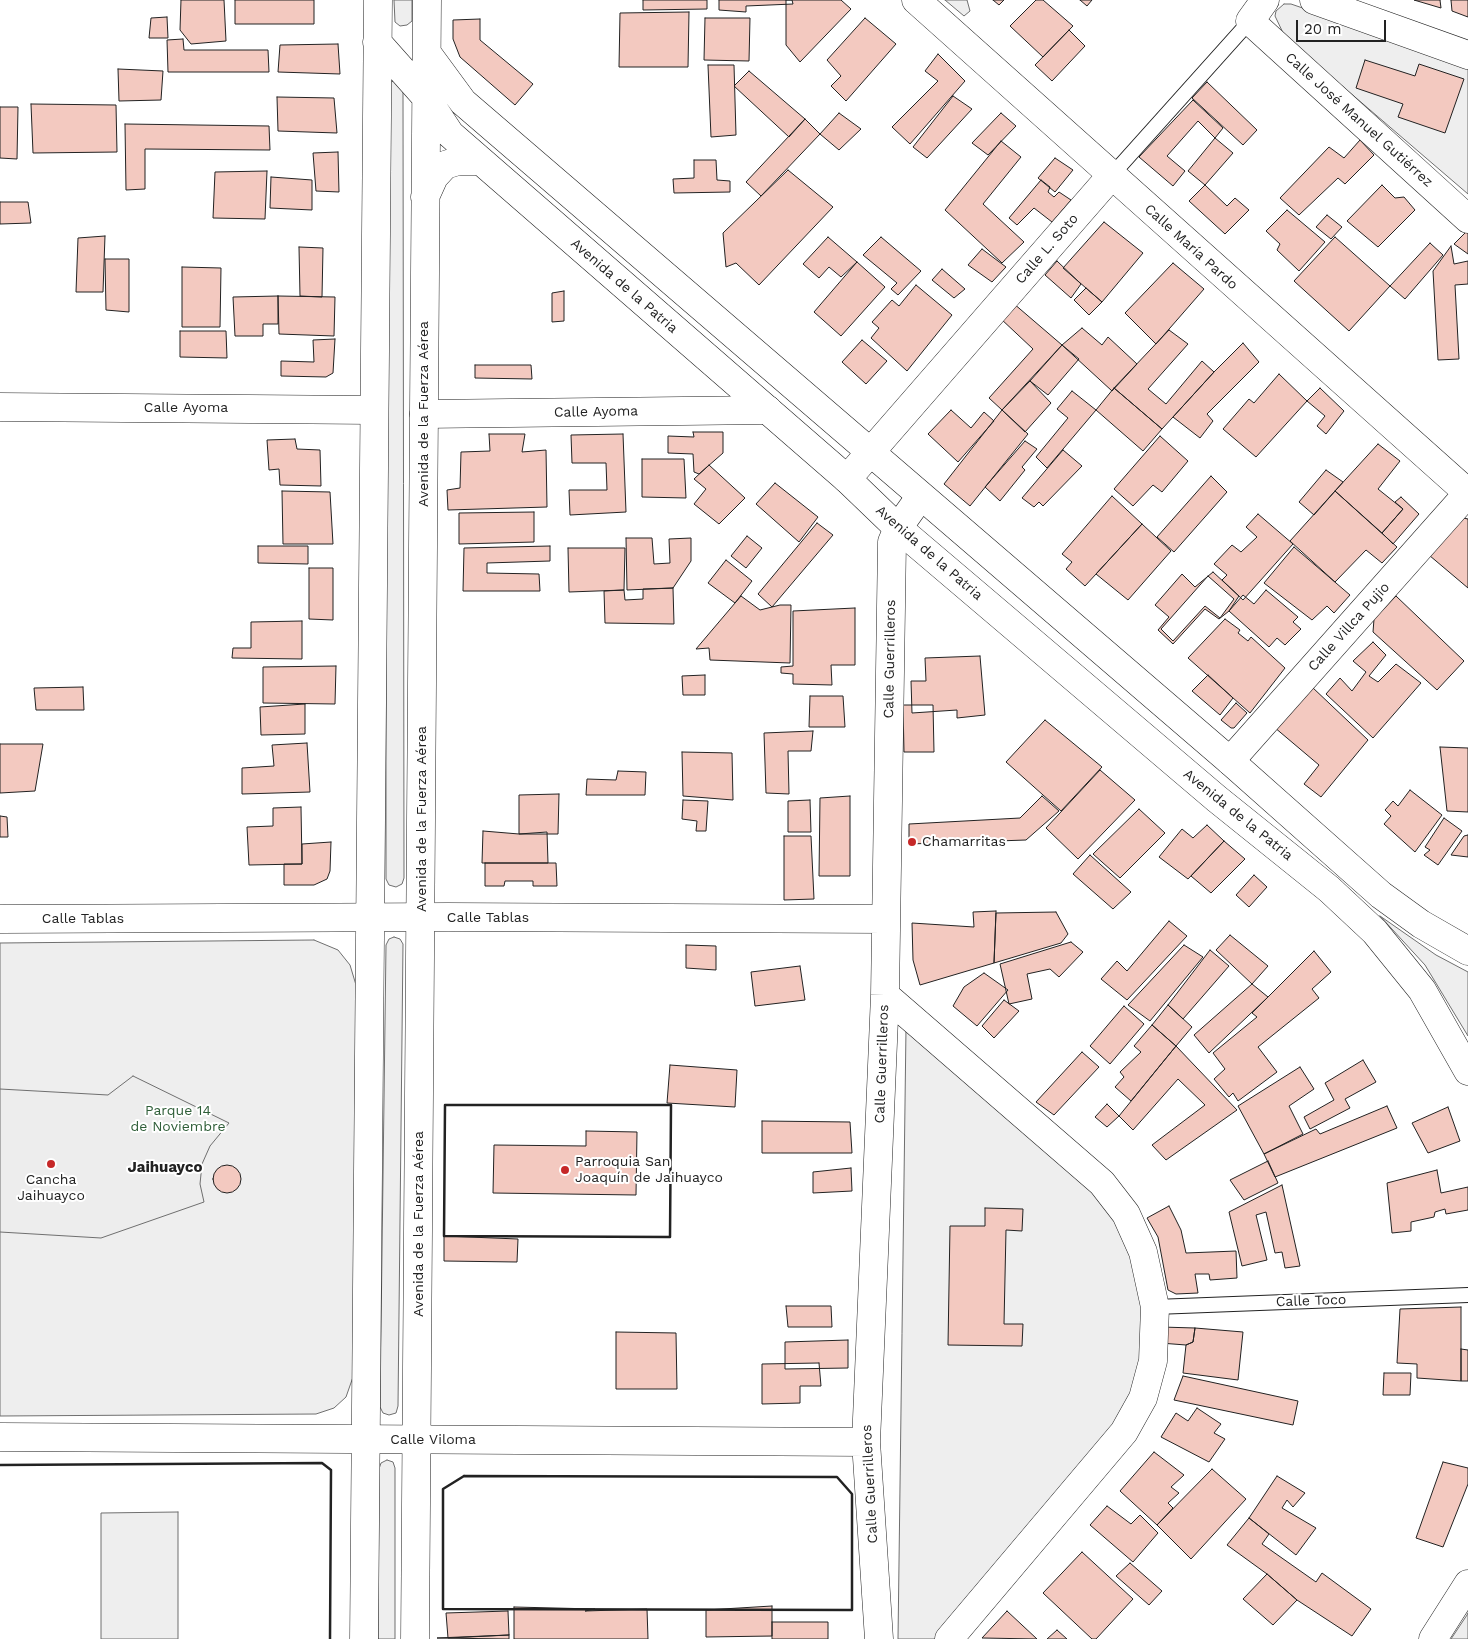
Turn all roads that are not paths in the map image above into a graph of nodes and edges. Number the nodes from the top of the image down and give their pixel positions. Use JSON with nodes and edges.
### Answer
{"nodes":[{"id":1,"x":378,"y":0,"type":"edge"},
{"id":2,"x":427,"y":0,"type":"edge"},
{"id":3,"x":916,"y":0,"type":"edge"},
{"id":4,"x":1314,"y":0,"type":"edge"},
{"id":5,"x":1258,"y":10,"type":"edge"},
{"id":6,"x":377,"y":42,"type":"junction"},
{"id":7,"x":427,"y":53,"type":"junction"},
{"id":8,"x":1468,"y":55,"type":"edge"},
{"id":9,"x":425,"y":96,"type":"junction"},
{"id":10,"x":480,"y":161,"type":"junction"},
{"id":11,"x":1111,"y":176,"type":"junction"},
{"id":12,"x":425,"y":198,"type":"junction"},
{"id":13,"x":1468,"y":219,"type":"edge"},
{"id":14,"x":0,"y":407,"type":"edge"},
{"id":15,"x":373,"y":410,"type":"junction"},
{"id":16,"x":768,"y":410,"type":"junction"},
{"id":17,"x":424,"y":414,"type":"junction"},
{"id":18,"x":870,"y":452,"type":"junction"},
{"id":19,"x":847,"y":479,"type":"junction"},
{"id":20,"x":1468,"y":493,"type":"edge"},
{"id":21,"x":920,"y":497,"type":"junction"},
{"id":22,"x":898,"y":528,"type":"junction"},
{"id":23,"x":1230,"y":761,"type":"junction"},
{"id":24,"x":370,"y":918,"type":"junction"},
{"id":25,"x":422,"y":918,"type":"junction"},
{"id":26,"x":0,"y":919,"type":"edge"},
{"id":27,"x":885,"y":920,"type":"junction"},
{"id":28,"x":1468,"y":951,"type":"edge"},
{"id":29,"x":885,"y":995,"type":"junction"},
{"id":30,"x":1468,"y":1071,"type":"edge"},
{"id":31,"x":1468,"y":1295,"type":"edge"},
{"id":32,"x":1155,"y":1307,"type":"junction"},
{"id":33,"x":0,"y":1437,"type":"edge"},
{"id":34,"x":366,"y":1440,"type":"junction"},
{"id":35,"x":417,"y":1440,"type":"junction"},
{"id":36,"x":866,"y":1442,"type":"junction"},
{"id":37,"x":1468,"y":1584,"type":"edge"},
{"id":38,"x":364,"y":1639,"type":"edge"},
{"id":39,"x":415,"y":1639,"type":"edge"},
{"id":40,"x":879,"y":1639,"type":"edge"},
{"id":41,"x":949,"y":1639,"type":"edge"},
{"id":42,"x":1433,"y":1639,"type":"edge"}],
"edges":[{"from":1,"to":6,"type":"street"},
{"from":2,"to":7,"type":"street","name":"Avenida de la Fuerza Aérea"},
{"from":3,"to":11,"type":"street","name":"Calle María Pardo"},
{"from":4,"to":8,"type":"street"},
{"from":5,"to":11,"type":"lane","name":"Calle L. Soto"},
{"from":5,"to":13,"type":"street","name":"Calle José Manuel Gutiérrez"},
{"from":6,"to":9,"type":"street","name":"Avenida de la Patria"},
{"from":6,"to":15,"type":"street"},
{"from":7,"to":9,"type":"street","name":"Avenida de la Fuerza Aérea"},
{"from":7,"to":18,"type":"street"},
{"from":9,"to":10,"type":"street","name":"Avenida de la Patria"},
{"from":9,"to":12,"type":"street","name":"Avenida de la Fuerza Aérea"},
{"from":10,"to":12,"type":"street"},
{"from":10,"to":16,"type":"street","name":"Avenida de la Patria"},
{"from":11,"to":18,"type":"street","name":"Calle L. Soto"},
{"from":11,"to":20,"type":"street","name":"Calle María Pardo"},
{"from":12,"to":17,"type":"street","name":"Avenida de la Fuerza Aérea"},
{"from":14,"to":15,"type":"street","name":"Calle Ayoma"},
{"from":15,"to":24,"type":"street"},
{"from":16,"to":17,"type":"street","name":"Calle Ayoma"},
{"from":16,"to":19,"type":"street","name":"Avenida de la Patria"},
{"from":17,"to":25,"type":"street","name":"Avenida de la Fuerza Aérea"},
{"from":18,"to":19,"type":"street","name":"Calle L. Soto"},
{"from":18,"to":21,"type":"street"},
{"from":19,"to":22,"type":"street","name":"Avenida de la Patria"},
{"from":20,"to":23,"type":"street","name":"Calle Villca Pujio"},
{"from":21,"to":22,"type":"street","name":"Calle Guerrilleros"},
{"from":21,"to":23,"type":"street"},
{"from":22,"to":27,"type":"street","name":"Calle Guerrilleros"},
{"from":22,"to":30,"type":"street","name":"Avenida de la Patria"},
{"from":23,"to":28,"type":"street"},
{"from":24,"to":25,"type":"street","name":"Calle Tablas"},
{"from":24,"to":26,"type":"street","name":"Calle Tablas"},
{"from":24,"to":34,"type":"street"},
{"from":25,"to":27,"type":"street","name":"Calle Tablas"},
{"from":25,"to":35,"type":"street","name":"Avenida de la Fuerza Aérea"},
{"from":27,"to":29,"type":"street","name":"Calle Guerrilleros"},
{"from":29,"to":32,"type":"street"},
{"from":29,"to":36,"type":"street","name":"Calle Guerrilleros"},
{"from":31,"to":32,"type":"lane","name":"Calle Toco"},
{"from":32,"to":41,"type":"street"},
{"from":33,"to":34,"type":"street","name":"Calle Viloma"},
{"from":34,"to":35,"type":"street","name":"Calle Viloma"},
{"from":34,"to":38,"type":"street"},
{"from":35,"to":36,"type":"street","name":"Calle Viloma"},
{"from":35,"to":39,"type":"street","name":"Avenida de la Fuerza Aérea"},
{"from":36,"to":40,"type":"street","name":"Calle Guerrilleros"},
{"from":37,"to":42,"type":"street"}]}
